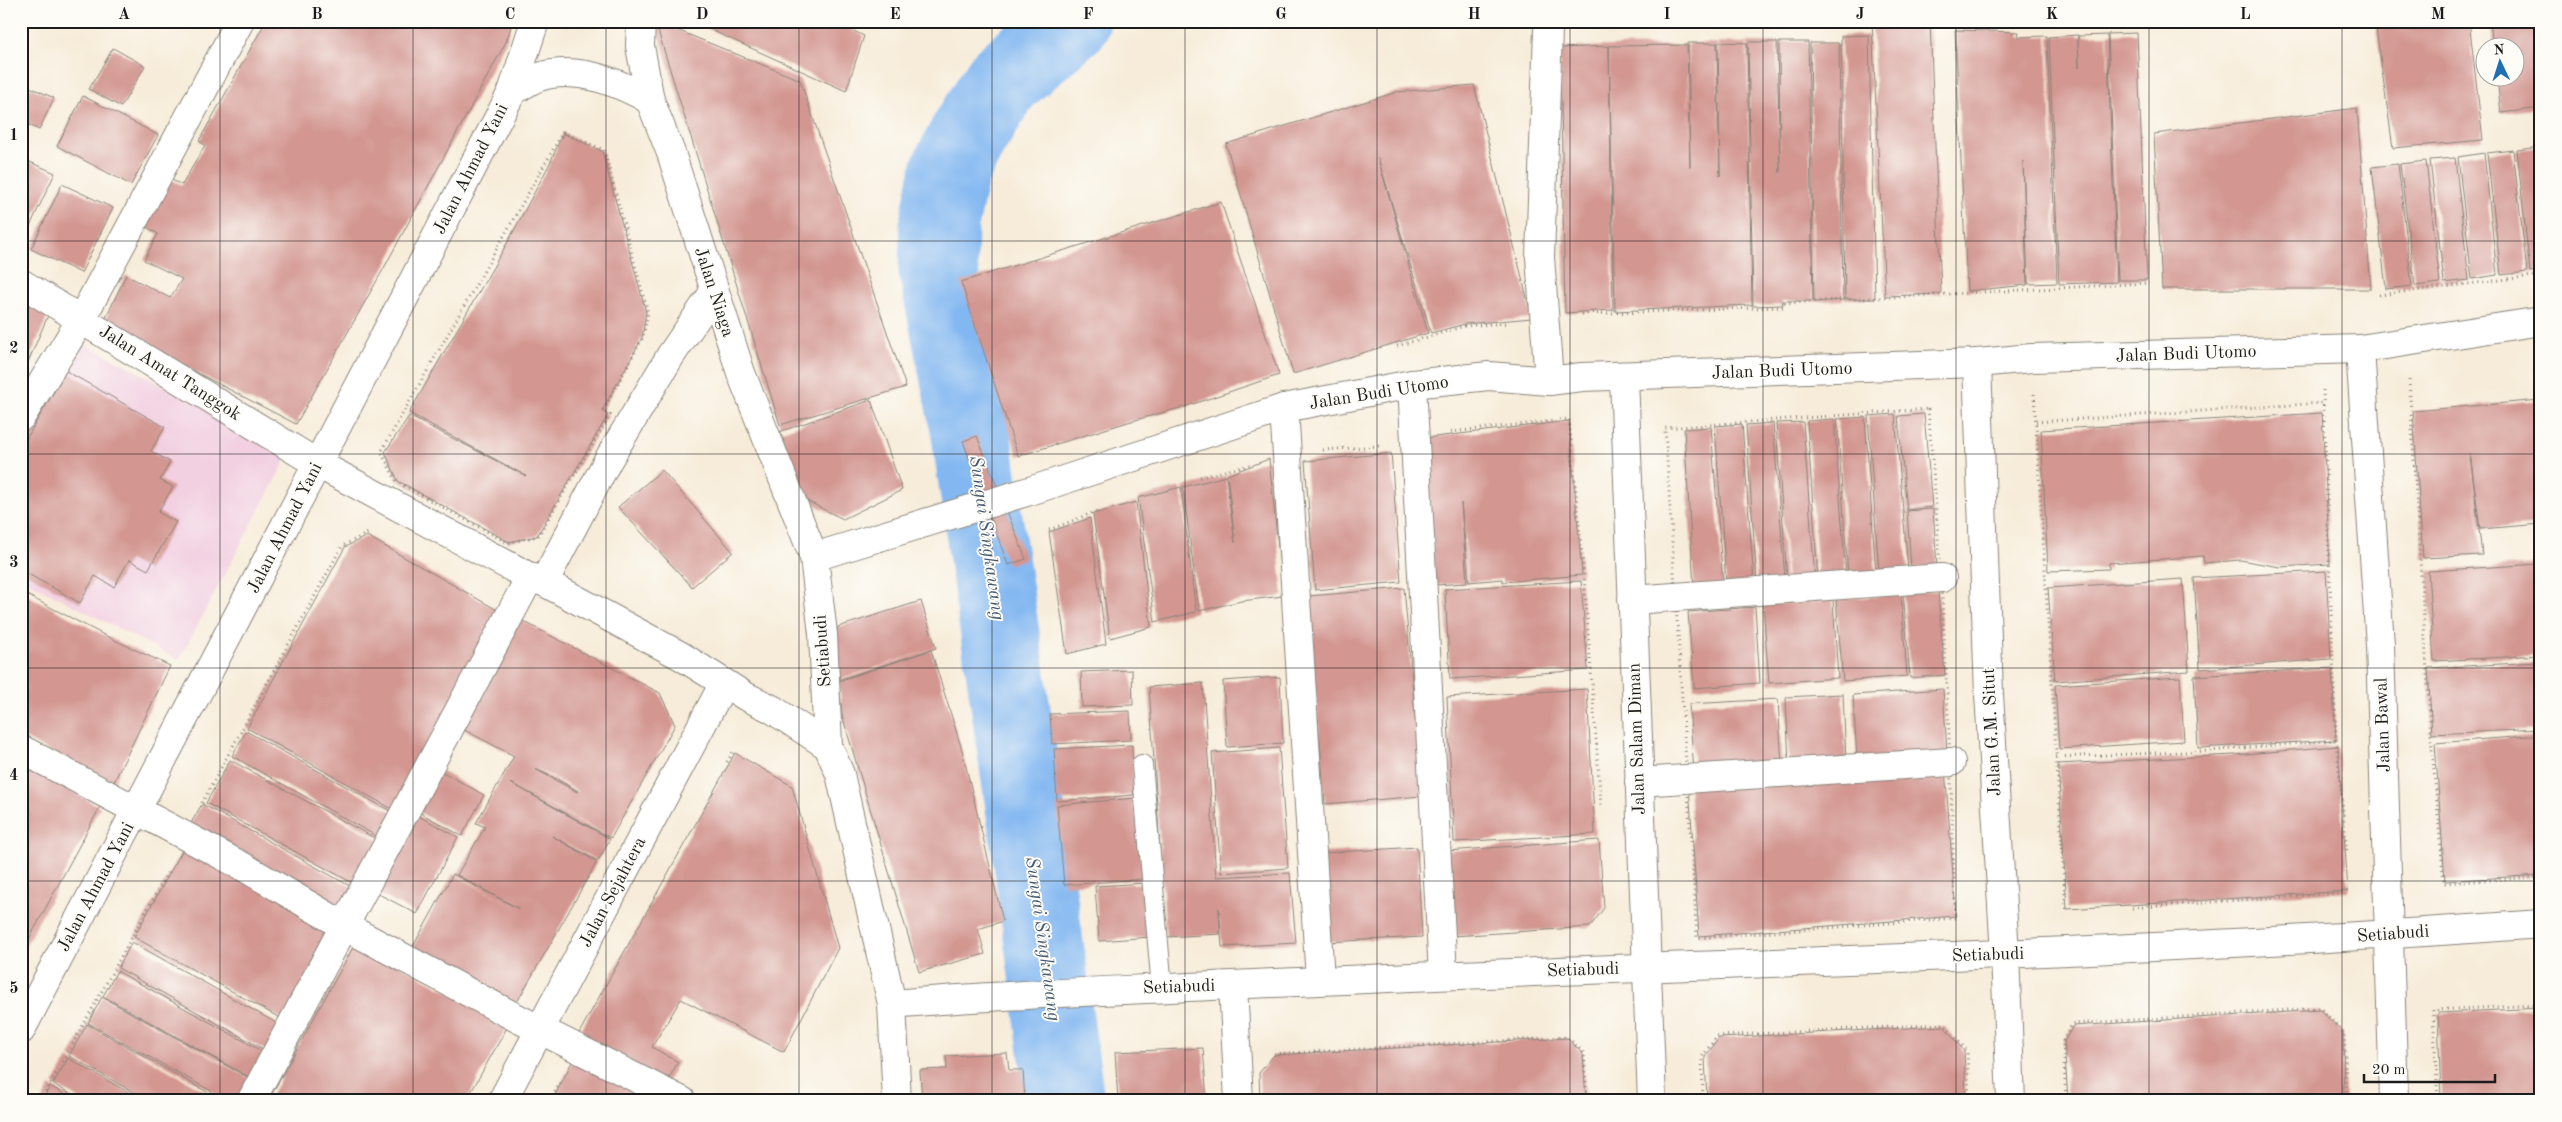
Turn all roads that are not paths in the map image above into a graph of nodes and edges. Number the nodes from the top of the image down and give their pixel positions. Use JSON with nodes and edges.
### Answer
{"nodes":[{"id":1,"x":240,"y":21,"type":"edge"},
{"id":2,"x":535,"y":21,"type":"edge"},
{"id":3,"x":641,"y":21,"type":"edge"},
{"id":4,"x":1551,"y":21,"type":"edge"},
{"id":5,"x":512,"y":92,"type":"junction"},
{"id":6,"x":650,"y":100,"type":"junction"},
{"id":7,"x":21,"y":283,"type":"edge"},
{"id":8,"x":714,"y":292,"type":"junction"},
{"id":9,"x":82,"y":318,"type":"junction"},
{"id":10,"x":2541,"y":321,"type":"edge"},
{"id":11,"x":2360,"y":349,"type":"junction"},
{"id":12,"x":1977,"y":363,"type":"junction"},
{"id":13,"x":1624,"y":377,"type":"junction"},
{"id":14,"x":1549,"y":381,"type":"junction"},
{"id":15,"x":1412,"y":384,"type":"junction"},
{"id":16,"x":1284,"y":408,"type":"junction"},
{"id":17,"x":21,"y":417,"type":"edge"},
{"id":18,"x":318,"y":464,"type":"junction"},
{"id":19,"x":814,"y":557,"type":"junction"},
{"id":20,"x":1942,"y":578,"type":"road end"},
{"id":21,"x":537,"y":579,"type":"junction"},
{"id":22,"x":1632,"y":600,"type":"junction"},
{"id":23,"x":724,"y":684,"type":"junction"},
{"id":24,"x":828,"y":746,"type":"junction"},
{"id":25,"x":21,"y":749,"type":"edge"},
{"id":26,"x":1951,"y":762,"type":"road end"},
{"id":27,"x":1142,"y":765,"type":"dead end"},
{"id":28,"x":1639,"y":782,"type":"junction"},
{"id":29,"x":137,"y":809,"type":"junction"},
{"id":30,"x":2541,"y":924,"type":"edge"},
{"id":31,"x":346,"y":927,"type":"junction"},
{"id":32,"x":2388,"y":935,"type":"junction"},
{"id":33,"x":2006,"y":954,"type":"junction"},
{"id":34,"x":1646,"y":968,"type":"junction"},
{"id":35,"x":1442,"y":975,"type":"junction"},
{"id":36,"x":1320,"y":980,"type":"junction"},
{"id":37,"x":1233,"y":985,"type":"junction"},
{"id":38,"x":1162,"y":988,"type":"junction"},
{"id":39,"x":892,"y":1004,"type":"junction"},
{"id":40,"x":21,"y":1030,"type":"edge"},
{"id":41,"x":539,"y":1030,"type":"junction"},
{"id":42,"x":251,"y":1101,"type":"edge"},
{"id":43,"x":502,"y":1101,"type":"edge"},
{"id":44,"x":682,"y":1101,"type":"edge"},
{"id":45,"x":897,"y":1101,"type":"edge"},
{"id":46,"x":1239,"y":1101,"type":"edge"},
{"id":47,"x":1652,"y":1101,"type":"edge"},
{"id":48,"x":2011,"y":1101,"type":"edge"},
{"id":49,"x":2394,"y":1101,"type":"edge"}],
"edges":[{"from":1,"to":9,"type":"street"},
{"from":2,"to":5,"type":"street","name":"Jalan Ahmad Yani"},
{"from":3,"to":6,"type":"street","name":"Jalan Niaga"},
{"from":4,"to":14,"type":"street"},
{"from":5,"to":6,"type":"street"},
{"from":5,"to":18,"type":"street","name":"Jalan Ahmad Yani"},
{"from":6,"to":8,"type":"street","name":"Jalan Niaga"},
{"from":7,"to":9,"type":"street","name":"Jalan Amat Tanggok"},
{"from":8,"to":19,"type":"street","name":"Jalan Niaga"},
{"from":8,"to":21,"type":"street"},
{"from":9,"to":17,"type":"street"},
{"from":9,"to":18,"type":"street","name":"Jalan Amat Tanggok"},
{"from":10,"to":11,"type":"street","name":"Jalan Budi Utomo"},
{"from":11,"to":12,"type":"street","name":"Jalan Budi Utomo"},
{"from":11,"to":32,"type":"street","name":"Jalan Bawal"},
{"from":12,"to":13,"type":"street","name":"Jalan Budi Utomo"},
{"from":12,"to":33,"type":"street","name":"Jalan G.M. Situt"},
{"from":13,"to":14,"type":"street","name":"Jalan Budi Utomo"},
{"from":13,"to":22,"type":"street","name":"Jalan Salam Diman"},
{"from":14,"to":15,"type":"street","name":"Jalan Budi Utomo"},
{"from":15,"to":16,"type":"street","name":"Jalan Budi Utomo"},
{"from":15,"to":35,"type":"street"},
{"from":16,"to":19,"type":"street","name":"Jalan Budi Utomo"},
{"from":16,"to":36,"type":"street"},
{"from":18,"to":21,"type":"street","name":"Jalan Amat Tanggok"},
{"from":18,"to":29,"type":"street","name":"Jalan Ahmad Yani"},
{"from":19,"to":24,"type":"street","name":"Setiabudi"},
{"from":20,"to":22,"type":"street"},
{"from":21,"to":23,"type":"street","name":"Jalan Amat Tanggok"},
{"from":21,"to":31,"type":"street"},
{"from":22,"to":28,"type":"street","name":"Jalan Salam Diman"},
{"from":23,"to":24,"type":"street"},
{"from":23,"to":41,"type":"street","name":"Jalan Sejahtera"},
{"from":24,"to":39,"type":"street","name":"Setiabudi"},
{"from":25,"to":29,"type":"street"},
{"from":26,"to":28,"type":"street"},
{"from":27,"to":38,"type":"lane"},
{"from":28,"to":34,"type":"street","name":"Jalan Salam Diman"},
{"from":29,"to":31,"type":"street"},
{"from":29,"to":40,"type":"street","name":"Jalan Ahmad Yani"},
{"from":30,"to":32,"type":"street","name":"Setiabudi"},
{"from":31,"to":41,"type":"street"},
{"from":31,"to":42,"type":"street"},
{"from":32,"to":33,"type":"street","name":"Setiabudi"},
{"from":32,"to":49,"type":"street","name":"Jalan Bawal"},
{"from":33,"to":34,"type":"street","name":"Setiabudi"},
{"from":33,"to":48,"type":"street","name":"Jalan G.M. Situt"},
{"from":34,"to":35,"type":"street","name":"Setiabudi"},
{"from":34,"to":47,"type":"street","name":"Jalan Salam Diman"},
{"from":35,"to":36,"type":"street","name":"Setiabudi"},
{"from":36,"to":37,"type":"street","name":"Setiabudi"},
{"from":37,"to":38,"type":"street","name":"Setiabudi"},
{"from":37,"to":46,"type":"street"},
{"from":38,"to":39,"type":"street","name":"Setiabudi"},
{"from":39,"to":45,"type":"street"},
{"from":41,"to":43,"type":"street","name":"Jalan Sejahtera"},
{"from":41,"to":44,"type":"street"}]}
